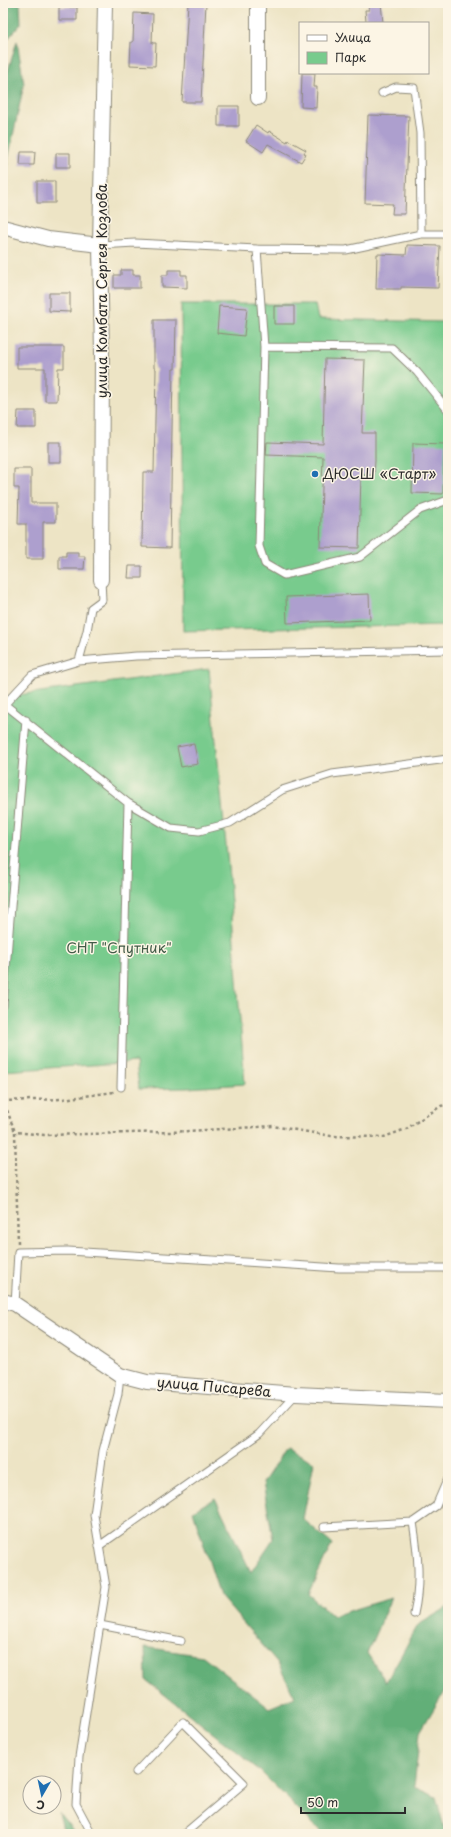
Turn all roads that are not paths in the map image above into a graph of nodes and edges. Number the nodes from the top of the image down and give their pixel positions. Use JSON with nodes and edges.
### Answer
{"nodes":[{"id":1,"x":104,"y":3,"type":"edge"},
{"id":2,"x":258,"y":3,"type":"edge"},
{"id":3,"x":382,"y":93,"type":"dead end"},
{"id":4,"x":258,"y":98,"type":"dead end"},
{"id":5,"x":3,"y":227,"type":"edge"},
{"id":6,"x":421,"y":234,"type":"junction"},
{"id":7,"x":448,"y":234,"type":"edge"},
{"id":8,"x":100,"y":245,"type":"junction"},
{"id":9,"x":257,"y":249,"type":"junction"},
{"id":10,"x":264,"y":348,"type":"junction"},
{"id":11,"x":448,"y":410,"type":"edge"},
{"id":12,"x":448,"y":500,"type":"edge"},
{"id":13,"x":101,"y":580,"type":"joint"},
{"id":14,"x":448,"y":650,"type":"edge"},
{"id":15,"x":79,"y":661,"type":"junction"},
{"id":16,"x":4,"y":704,"type":"edge"},
{"id":17,"x":26,"y":720,"type":"junction"},
{"id":18,"x":448,"y":759,"type":"edge"},
{"id":19,"x":128,"y":804,"type":"junction"},
{"id":20,"x":3,"y":1006,"type":"edge"},
{"id":21,"x":121,"y":1087,"type":"road end"},
{"id":22,"x":448,"y":1268,"type":"edge"},
{"id":23,"x":9,"y":1303,"type":"edge"},
{"id":24,"x":120,"y":1375,"type":"junction"},
{"id":25,"x":296,"y":1394,"type":"junction"},
{"id":26,"x":448,"y":1401,"type":"edge"},
{"id":27,"x":448,"y":1478,"type":"edge"},
{"id":28,"x":413,"y":1522,"type":"junction"},
{"id":29,"x":324,"y":1527,"type":"dead end"},
{"id":30,"x":98,"y":1546,"type":"junction"},
{"id":31,"x":414,"y":1614,"type":"dead end"},
{"id":32,"x":100,"y":1625,"type":"junction"},
{"id":33,"x":181,"y":1641,"type":"dead end"},
{"id":34,"x":136,"y":1772,"type":"dead end"},
{"id":35,"x":92,"y":1834,"type":"edge"},
{"id":36,"x":184,"y":1834,"type":"edge"}],
"edges":[{"from":1,"to":8,"type":"street","name":"улица Комбата Сергея Козлова"},
{"from":2,"to":4,"type":"street"},
{"from":3,"to":6,"type":"lane"},
{"from":5,"to":8,"type":"street"},
{"from":6,"to":7,"type":"lane"},
{"from":6,"to":9,"type":"lane"},
{"from":8,"to":9,"type":"lane"},
{"from":8,"to":13,"type":"street","name":"улица Комбата Сергея Козлова"},
{"from":9,"to":10,"type":"lane"},
{"from":10,"to":11,"type":"lane"},
{"from":10,"to":12,"type":"lane"},
{"from":13,"to":15,"type":"lane"},
{"from":14,"to":15,"type":"lane"},
{"from":15,"to":16,"type":"lane"},
{"from":16,"to":17,"type":"lane"},
{"from":17,"to":19,"type":"lane"},
{"from":17,"to":20,"type":"lane"},
{"from":18,"to":19,"type":"lane"},
{"from":19,"to":21,"type":"lane"},
{"from":22,"to":23,"type":"lane"},
{"from":23,"to":24,"type":"street","name":"улица Писарева"},
{"from":24,"to":25,"type":"street","name":"улица Писарева"},
{"from":24,"to":30,"type":"lane"},
{"from":25,"to":26,"type":"street","name":"улица Писарева"},
{"from":25,"to":30,"type":"lane"},
{"from":27,"to":28,"type":"lane"},
{"from":28,"to":29,"type":"lane"},
{"from":28,"to":31,"type":"lane"},
{"from":30,"to":32,"type":"lane"},
{"from":32,"to":33,"type":"lane"},
{"from":32,"to":35,"type":"lane"},
{"from":34,"to":36,"type":"lane"}]}
